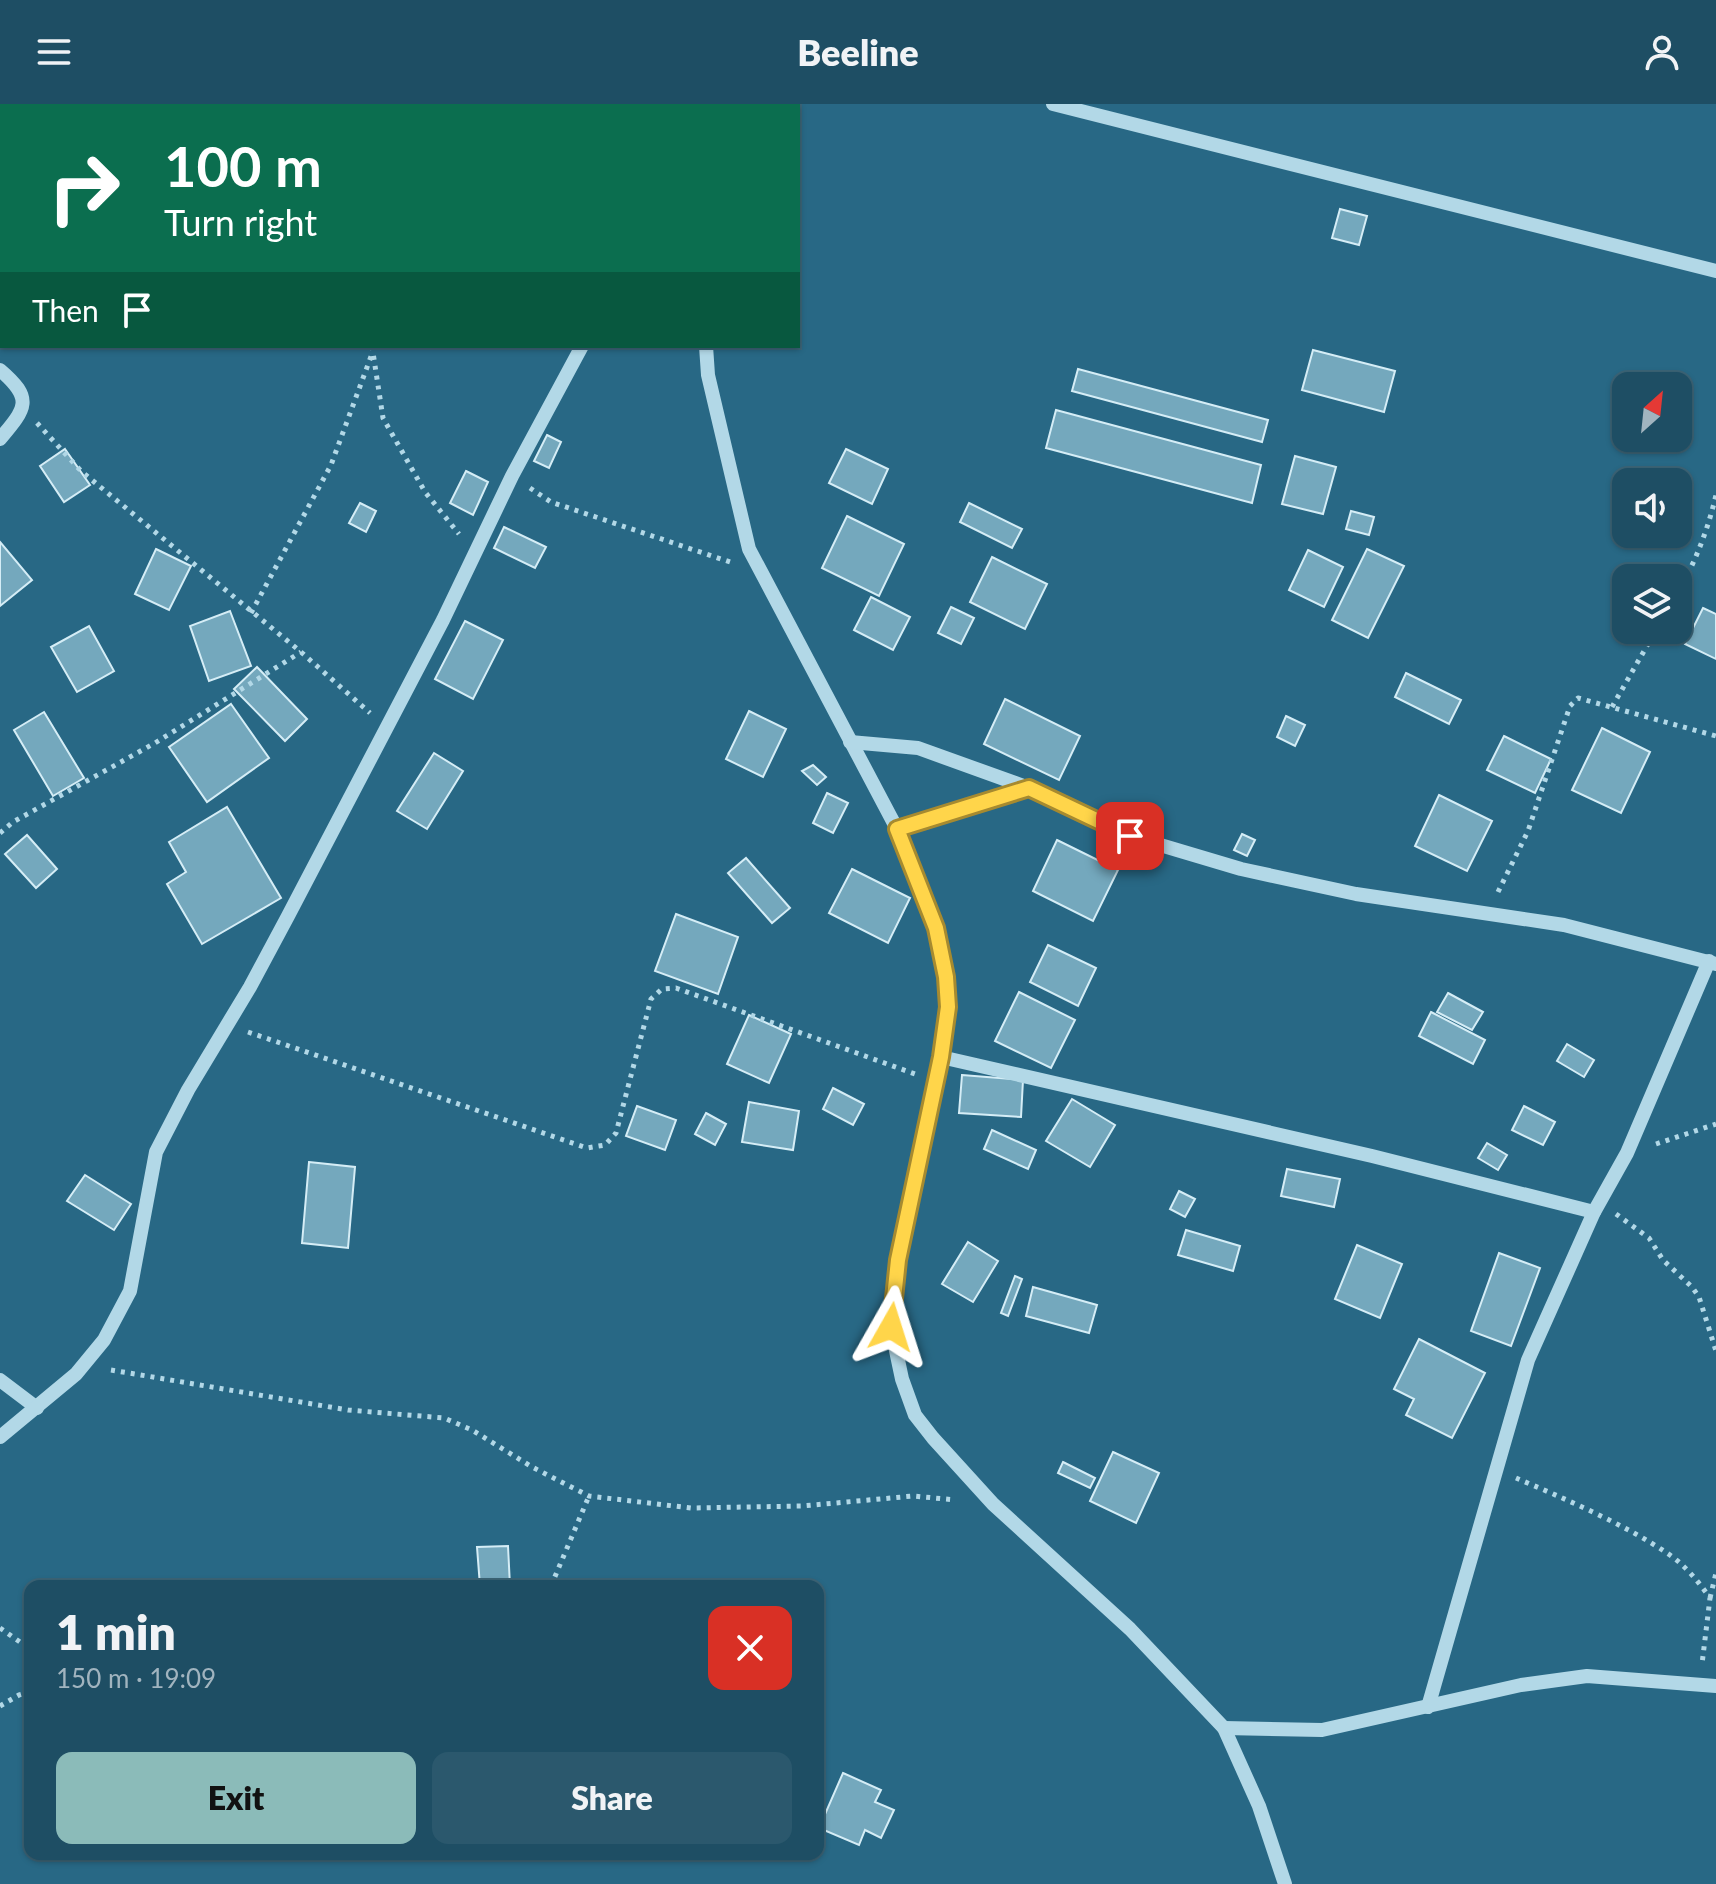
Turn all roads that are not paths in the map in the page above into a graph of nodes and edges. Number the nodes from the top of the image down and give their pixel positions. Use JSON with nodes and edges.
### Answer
{"nodes":[{"id":1,"x":1053,"y":104,"type":"edge"},
{"id":2,"x":1716,"y":271,"type":"edge"},
{"id":3,"x":581,"y":348,"type":"edge"},
{"id":4,"x":706,"y":348,"type":"edge"},
{"id":5,"x":0,"y":370,"type":"edge"},
{"id":6,"x":0,"y":439,"type":"edge"},
{"id":7,"x":850,"y":742,"type":"junction"},
{"id":8,"x":1029,"y":788,"type":"junction"},
{"id":9,"x":897,"y":829,"type":"junction"},
{"id":10,"x":1713,"y":962,"type":"edge"},
{"id":11,"x":941,"y":1057,"type":"junction"},
{"id":12,"x":1596,"y":1207,"type":"junction"},
{"id":13,"x":0,"y":1380,"type":"edge"},
{"id":14,"x":37,"y":1408,"type":"junction"},
{"id":15,"x":0,"y":1437,"type":"edge"},
{"id":16,"x":1716,"y":1686,"type":"edge"},
{"id":17,"x":1428,"y":1707,"type":"junction"},
{"id":18,"x":1224,"y":1728,"type":"junction"},
{"id":19,"x":1285,"y":1884,"type":"edge"}],
"edges":[{"from":1,"to":2,"type":"street"},
{"from":3,"to":14,"type":"street"},
{"from":4,"to":7,"type":"street"},
{"from":5,"to":6,"type":"street"},
{"from":7,"to":8,"type":"street"},
{"from":7,"to":9,"type":"street"},
{"from":8,"to":9,"type":"street"},
{"from":8,"to":10,"type":"street"},
{"from":9,"to":11,"type":"street"},
{"from":10,"to":12,"type":"street"},
{"from":11,"to":12,"type":"street"},
{"from":11,"to":18,"type":"street"},
{"from":12,"to":17,"type":"street"},
{"from":13,"to":14,"type":"street"},
{"from":14,"to":15,"type":"street"},
{"from":16,"to":17,"type":"street"},
{"from":17,"to":18,"type":"street"},
{"from":18,"to":19,"type":"street"}]}
